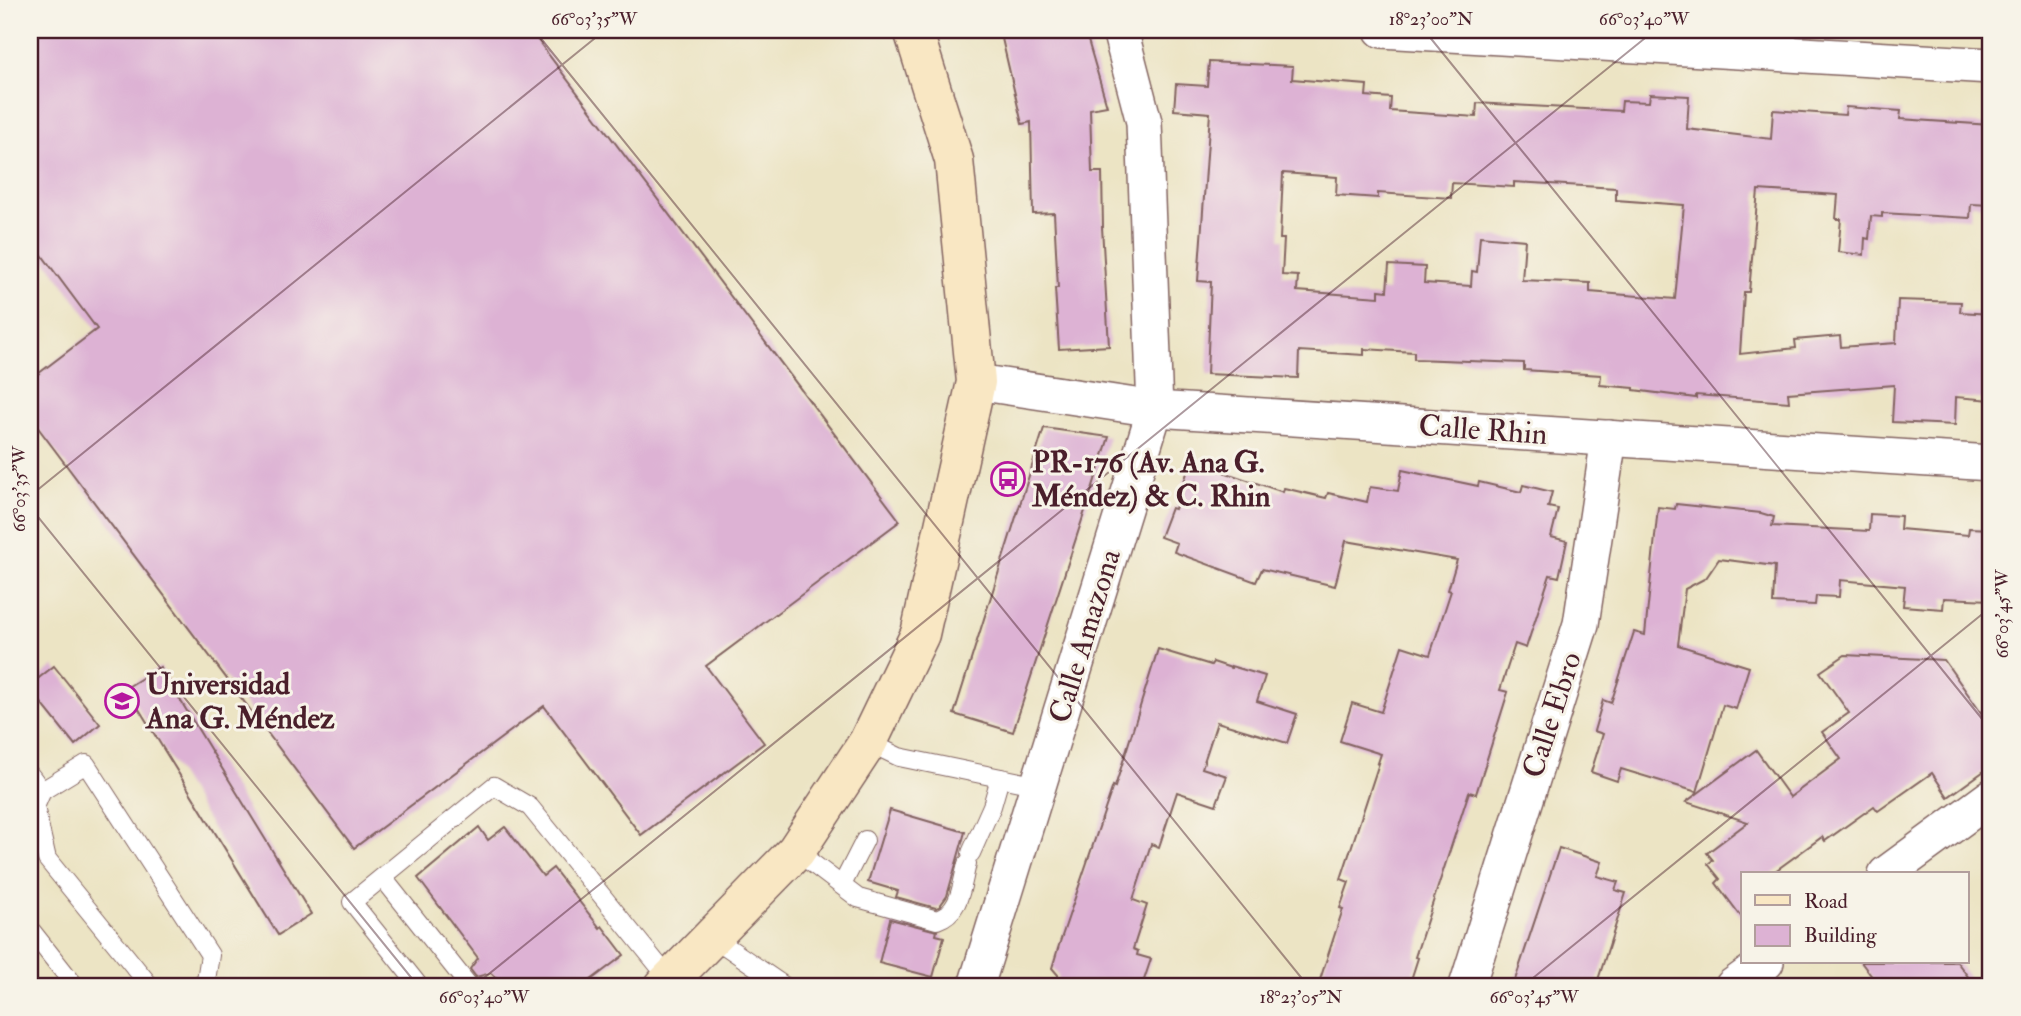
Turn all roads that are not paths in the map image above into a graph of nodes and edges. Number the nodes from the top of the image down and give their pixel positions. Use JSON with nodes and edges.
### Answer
{"nodes":[{"id":1,"x":913,"y":30,"type":"edge"},
{"id":2,"x":1120,"y":30,"type":"edge"},
{"id":3,"x":1382,"y":30,"type":"edge"},
{"id":4,"x":1991,"y":66,"type":"edge"},
{"id":5,"x":976,"y":382,"type":"junction"},
{"id":6,"x":1155,"y":409,"type":"junction"},
{"id":7,"x":1609,"y":438,"type":"junction"},
{"id":8,"x":1991,"y":463,"type":"edge"},
{"id":9,"x":867,"y":743,"type":"junction"},
{"id":10,"x":30,"y":775,"type":"edge"},
{"id":11,"x":1000,"y":778,"type":"junction"},
{"id":12,"x":1039,"y":786,"type":"junction"},
{"id":13,"x":42,"y":791,"type":"junction"},
{"id":14,"x":1991,"y":797,"type":"edge"},
{"id":15,"x":865,"y":840,"type":"dead end"},
{"id":16,"x":796,"y":851,"type":"junction"},
{"id":17,"x":1889,"y":872,"type":"edge"},
{"id":18,"x":383,"y":878,"type":"junction"},
{"id":19,"x":842,"y":885,"type":"junction"},
{"id":20,"x":30,"y":929,"type":"edge"},
{"id":21,"x":714,"y":938,"type":"junction"},
{"id":22,"x":668,"y":984,"type":"edge"},
{"id":23,"x":75,"y":986,"type":"edge"},
{"id":24,"x":150,"y":986,"type":"edge"},
{"id":25,"x":198,"y":986,"type":"edge"},
{"id":26,"x":419,"y":986,"type":"edge"},
{"id":27,"x":470,"y":986,"type":"edge"},
{"id":28,"x":784,"y":986,"type":"edge"},
{"id":29,"x":976,"y":986,"type":"edge"},
{"id":30,"x":1467,"y":986,"type":"edge"}],
"edges":[{"from":1,"to":5,"type":"main road"},
{"from":2,"to":6,"type":"street","name":"Calle Amazona"},
{"from":3,"to":4,"type":"street"},
{"from":5,"to":6,"type":"street","name":"Calle Rhin"},
{"from":5,"to":9,"type":"main road"},
{"from":6,"to":7,"type":"street","name":"Calle Rhin"},
{"from":6,"to":12,"type":"street","name":"Calle Amazona"},
{"from":7,"to":8,"type":"street","name":"Calle Rhin"},
{"from":7,"to":30,"type":"street","name":"Calle Ebro"},
{"from":9,"to":11,"type":"lane"},
{"from":9,"to":16,"type":"main road"},
{"from":10,"to":13,"type":"lane"},
{"from":11,"to":12,"type":"lane"},
{"from":11,"to":19,"type":"lane"},
{"from":12,"to":29,"type":"street","name":"Calle Amazona"},
{"from":13,"to":24,"type":"lane"},
{"from":13,"to":25,"type":"lane"},
{"from":14,"to":17,"type":"street"},
{"from":15,"to":19,"type":"lane"},
{"from":16,"to":19,"type":"lane"},
{"from":16,"to":21,"type":"main road"},
{"from":18,"to":22,"type":"lane"},
{"from":18,"to":26,"type":"lane"},
{"from":18,"to":27,"type":"lane"},
{"from":20,"to":23,"type":"lane"},
{"from":21,"to":22,"type":"main road"},
{"from":21,"to":28,"type":"lane"}]}
